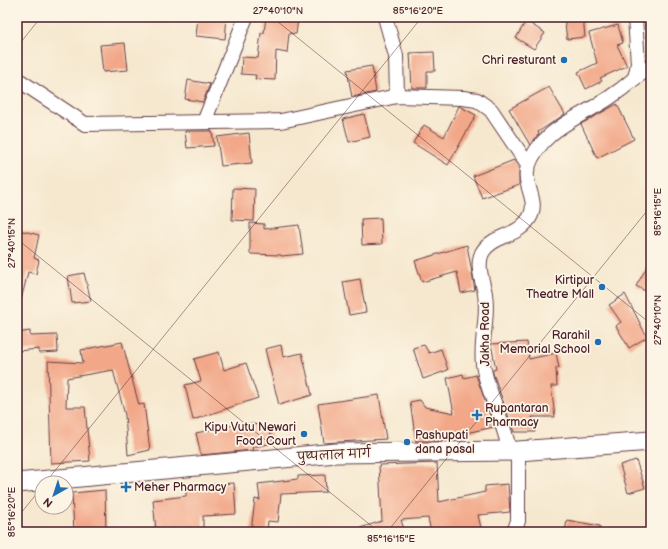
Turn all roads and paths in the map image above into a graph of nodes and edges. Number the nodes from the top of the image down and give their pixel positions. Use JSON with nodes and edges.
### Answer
{"nodes":[{"id":1,"x":246,"y":17,"type":"edge"},
{"id":2,"x":385,"y":17,"type":"edge"},
{"id":3,"x":635,"y":17,"type":"edge"},
{"id":4,"x":651,"y":67,"type":"edge"},
{"id":5,"x":635,"y":78,"type":"junction"},
{"id":6,"x":17,"y":79,"type":"edge"},
{"id":7,"x":396,"y":96,"type":"junction"},
{"id":8,"x":204,"y":122,"type":"junction"},
{"id":9,"x":528,"y":166,"type":"junction"},
{"id":10,"x":651,"y":441,"type":"edge"},
{"id":11,"x":514,"y":451,"type":"junction"},
{"id":12,"x":17,"y":483,"type":"edge"},
{"id":13,"x":514,"y":532,"type":"edge"}],
"edges":[{"from":1,"to":8,"type":"street"},
{"from":2,"to":7,"type":"street"},
{"from":3,"to":5,"type":"street"},
{"from":4,"to":5,"type":"street"},
{"from":5,"to":9,"type":"street"},
{"from":6,"to":8,"type":"street"},
{"from":7,"to":8,"type":"street"},
{"from":7,"to":9,"type":"street"},
{"from":9,"to":11,"type":"street","name":"Jakha Road"},
{"from":10,"to":11,"type":"street","name":"पुष्पलाल मार्ग"},
{"from":11,"to":12,"type":"street","name":"पुष्पलाल मार्ग"},
{"from":11,"to":13,"type":"street","name":"Jakha Road"}]}
